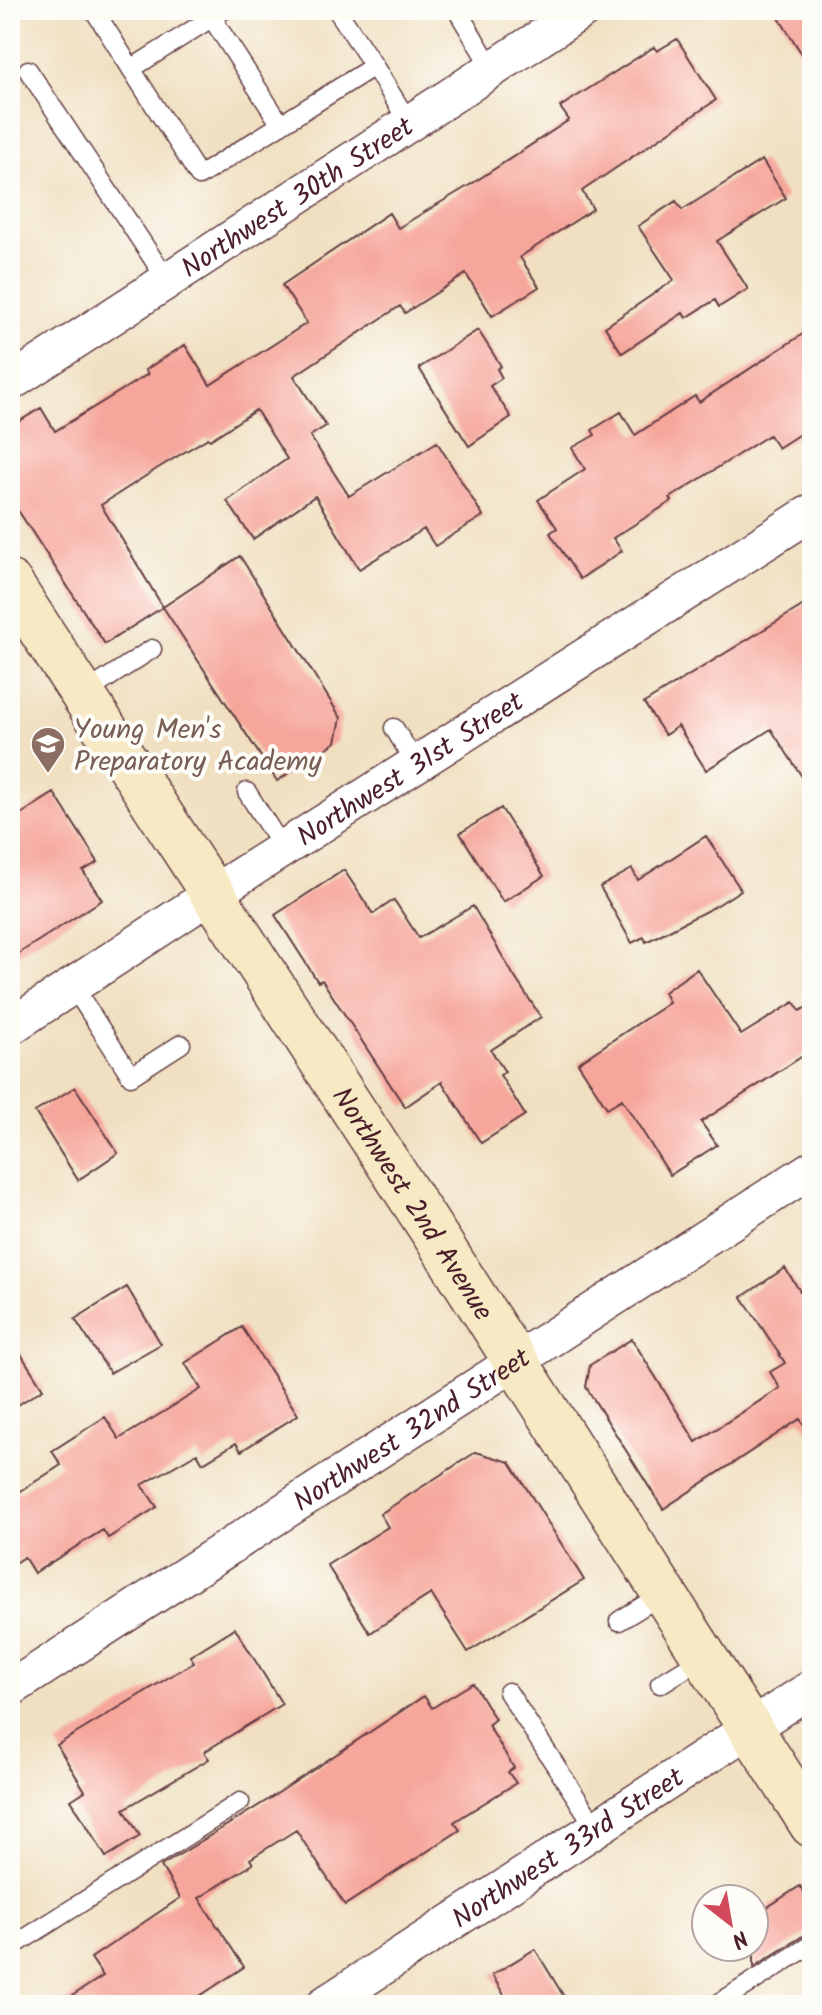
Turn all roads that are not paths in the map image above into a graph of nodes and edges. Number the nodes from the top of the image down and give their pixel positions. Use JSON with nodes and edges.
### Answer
{"nodes":[{"id":1,"x":94,"y":10,"type":"edge"},
{"id":2,"x":337,"y":10,"type":"edge"},
{"id":3,"x":457,"y":10,"type":"edge"},
{"id":4,"x":583,"y":10,"type":"edge"},
{"id":5,"x":218,"y":14,"type":"edge"},
{"id":6,"x":374,"y":66,"type":"junction"},
{"id":7,"x":131,"y":69,"type":"junction"},
{"id":8,"x":492,"y":69,"type":"junction"},
{"id":9,"x":28,"y":70,"type":"dead end"},
{"id":10,"x":409,"y":123,"type":"junction"},
{"id":11,"x":281,"y":125,"type":"junction"},
{"id":12,"x":167,"y":280,"type":"junction"},
{"id":13,"x":10,"y":383,"type":"edge"},
{"id":14,"x":812,"y":512,"type":"edge"},
{"id":15,"x":10,"y":583,"type":"edge"},
{"id":16,"x":152,"y":649,"type":"dead end"},
{"id":17,"x":82,"y":695,"type":"junction"},
{"id":18,"x":394,"y":728,"type":"dead end"},
{"id":19,"x":416,"y":764,"type":"junction"},
{"id":20,"x":247,"y":792,"type":"dead end"},
{"id":21,"x":283,"y":849,"type":"junction"},
{"id":22,"x":212,"y":894,"type":"junction"},
{"id":23,"x":73,"y":986,"type":"junction"},
{"id":24,"x":10,"y":1027,"type":"edge"},
{"id":25,"x":181,"y":1044,"type":"dead end"},
{"id":26,"x":812,"y":1169,"type":"edge"},
{"id":27,"x":515,"y":1361,"type":"junction"},
{"id":28,"x":664,"y":1593,"type":"junction"},
{"id":29,"x":619,"y":1621,"type":"dead end"},
{"id":30,"x":704,"y":1657,"type":"junction"},
{"id":31,"x":660,"y":1684,"type":"dead end"},
{"id":32,"x":812,"y":1688,"type":"edge"},
{"id":33,"x":10,"y":1689,"type":"edge"},
{"id":34,"x":508,"y":1692,"type":"dead end"},
{"id":35,"x":749,"y":1728,"type":"junction"},
{"id":36,"x":240,"y":1802,"type":"dead end"},
{"id":37,"x":812,"y":1825,"type":"edge"},
{"id":38,"x":596,"y":1828,"type":"junction"},
{"id":39,"x":812,"y":1944,"type":"edge"},
{"id":40,"x":10,"y":1948,"type":"edge"},
{"id":41,"x":324,"y":2005,"type":"edge"},
{"id":42,"x":716,"y":2005,"type":"edge"}],
"edges":[{"from":1,"to":7,"type":"lane"},
{"from":2,"to":6,"type":"lane"},
{"from":3,"to":8,"type":"lane"},
{"from":4,"to":8,"type":"street","name":"Northwest 30th Street"},
{"from":5,"to":7,"type":"lane"},
{"from":5,"to":11,"type":"lane"},
{"from":6,"to":10,"type":"lane"},
{"from":6,"to":11,"type":"lane"},
{"from":7,"to":11,"type":"lane"},
{"from":8,"to":10,"type":"street","name":"Northwest 30th Street"},
{"from":9,"to":12,"type":"lane"},
{"from":10,"to":12,"type":"street","name":"Northwest 30th Street"},
{"from":12,"to":13,"type":"street","name":"Northwest 30th Street"},
{"from":14,"to":19,"type":"street","name":"Northwest 31st Street"},
{"from":15,"to":17,"type":"street","name":"Northwest 2nd Avenue"},
{"from":16,"to":17,"type":"lane"},
{"from":17,"to":22,"type":"street","name":"Northwest 2nd Avenue"},
{"from":18,"to":19,"type":"lane"},
{"from":19,"to":21,"type":"street","name":"Northwest 31st Street"},
{"from":20,"to":21,"type":"lane"},
{"from":21,"to":22,"type":"street","name":"Northwest 31st Street"},
{"from":22,"to":23,"type":"street","name":"Northwest 31st Street"},
{"from":22,"to":27,"type":"street","name":"Northwest 2nd Avenue"},
{"from":23,"to":24,"type":"street","name":"Northwest 31st Street"},
{"from":23,"to":25,"type":"lane"},
{"from":26,"to":27,"type":"street","name":"Northwest 32nd Street"},
{"from":27,"to":28,"type":"street","name":"Northwest 2nd Avenue"},
{"from":27,"to":33,"type":"street","name":"Northwest 32nd Street"},
{"from":28,"to":29,"type":"lane"},
{"from":28,"to":30,"type":"street","name":"Northwest 2nd Avenue"},
{"from":30,"to":31,"type":"lane"},
{"from":30,"to":35,"type":"street","name":"Northwest 2nd Avenue"},
{"from":32,"to":35,"type":"street","name":"Northwest 33rd Street"},
{"from":34,"to":38,"type":"lane"},
{"from":35,"to":37,"type":"street","name":"Northwest 2nd Avenue"},
{"from":35,"to":38,"type":"street","name":"Northwest 33rd Street"},
{"from":36,"to":40,"type":"lane"},
{"from":38,"to":41,"type":"street","name":"Northwest 33rd Street"},
{"from":39,"to":42,"type":"lane"}]}
